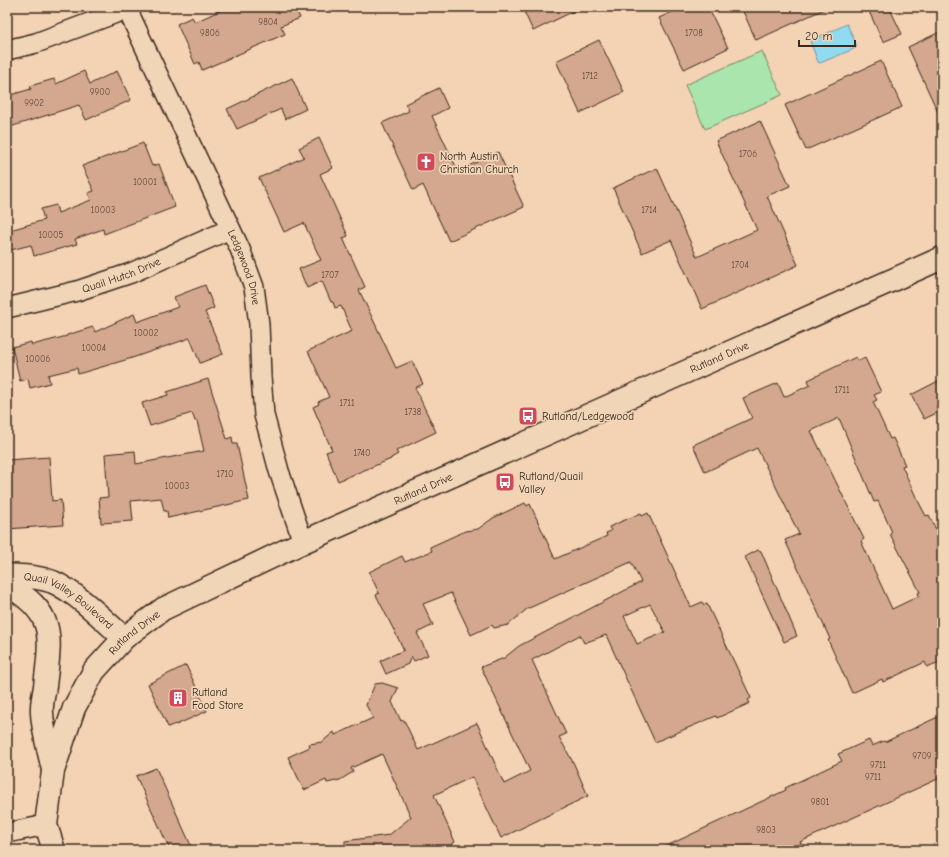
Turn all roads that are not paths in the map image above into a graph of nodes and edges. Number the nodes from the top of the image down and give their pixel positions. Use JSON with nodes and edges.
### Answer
{"nodes":[{"id":1,"x":129,"y":8,"type":"edge"},
{"id":2,"x":7,"y":50,"type":"edge"},
{"id":3,"x":230,"y":229,"type":"junction"},
{"id":4,"x":942,"y":258,"type":"edge"},
{"id":5,"x":7,"y":308,"type":"edge"},
{"id":6,"x":303,"y":542,"type":"junction"},
{"id":7,"x":7,"y":575,"type":"edge"},
{"id":8,"x":7,"y":585,"type":"edge"},
{"id":9,"x":124,"y":638,"type":"junction"},
{"id":10,"x":53,"y":771,"type":"junction"},
{"id":11,"x":46,"y":825,"type":"junction"},
{"id":12,"x":7,"y":833,"type":"edge"},
{"id":13,"x":54,"y":850,"type":"edge"}],
"edges":[{"from":1,"to":2,"type":"street"},
{"from":1,"to":3,"type":"street","name":"Ledgewood Drive"},
{"from":3,"to":5,"type":"street","name":"Quail Hutch Drive"},
{"from":3,"to":6,"type":"street","name":"Ledgewood Drive"},
{"from":4,"to":6,"type":"street","name":"Rutland Drive"},
{"from":6,"to":9,"type":"street","name":"Rutland Drive"},
{"from":7,"to":9,"type":"street","name":"Quail Valley Boulevard"},
{"from":8,"to":10,"type":"street"},
{"from":9,"to":10,"type":"street","name":"Rutland Drive"},
{"from":10,"to":11,"type":"street","name":"Rutland Drive"},
{"from":11,"to":12,"type":"street"},
{"from":11,"to":13,"type":"street","name":"Rutland Drive"}]}
